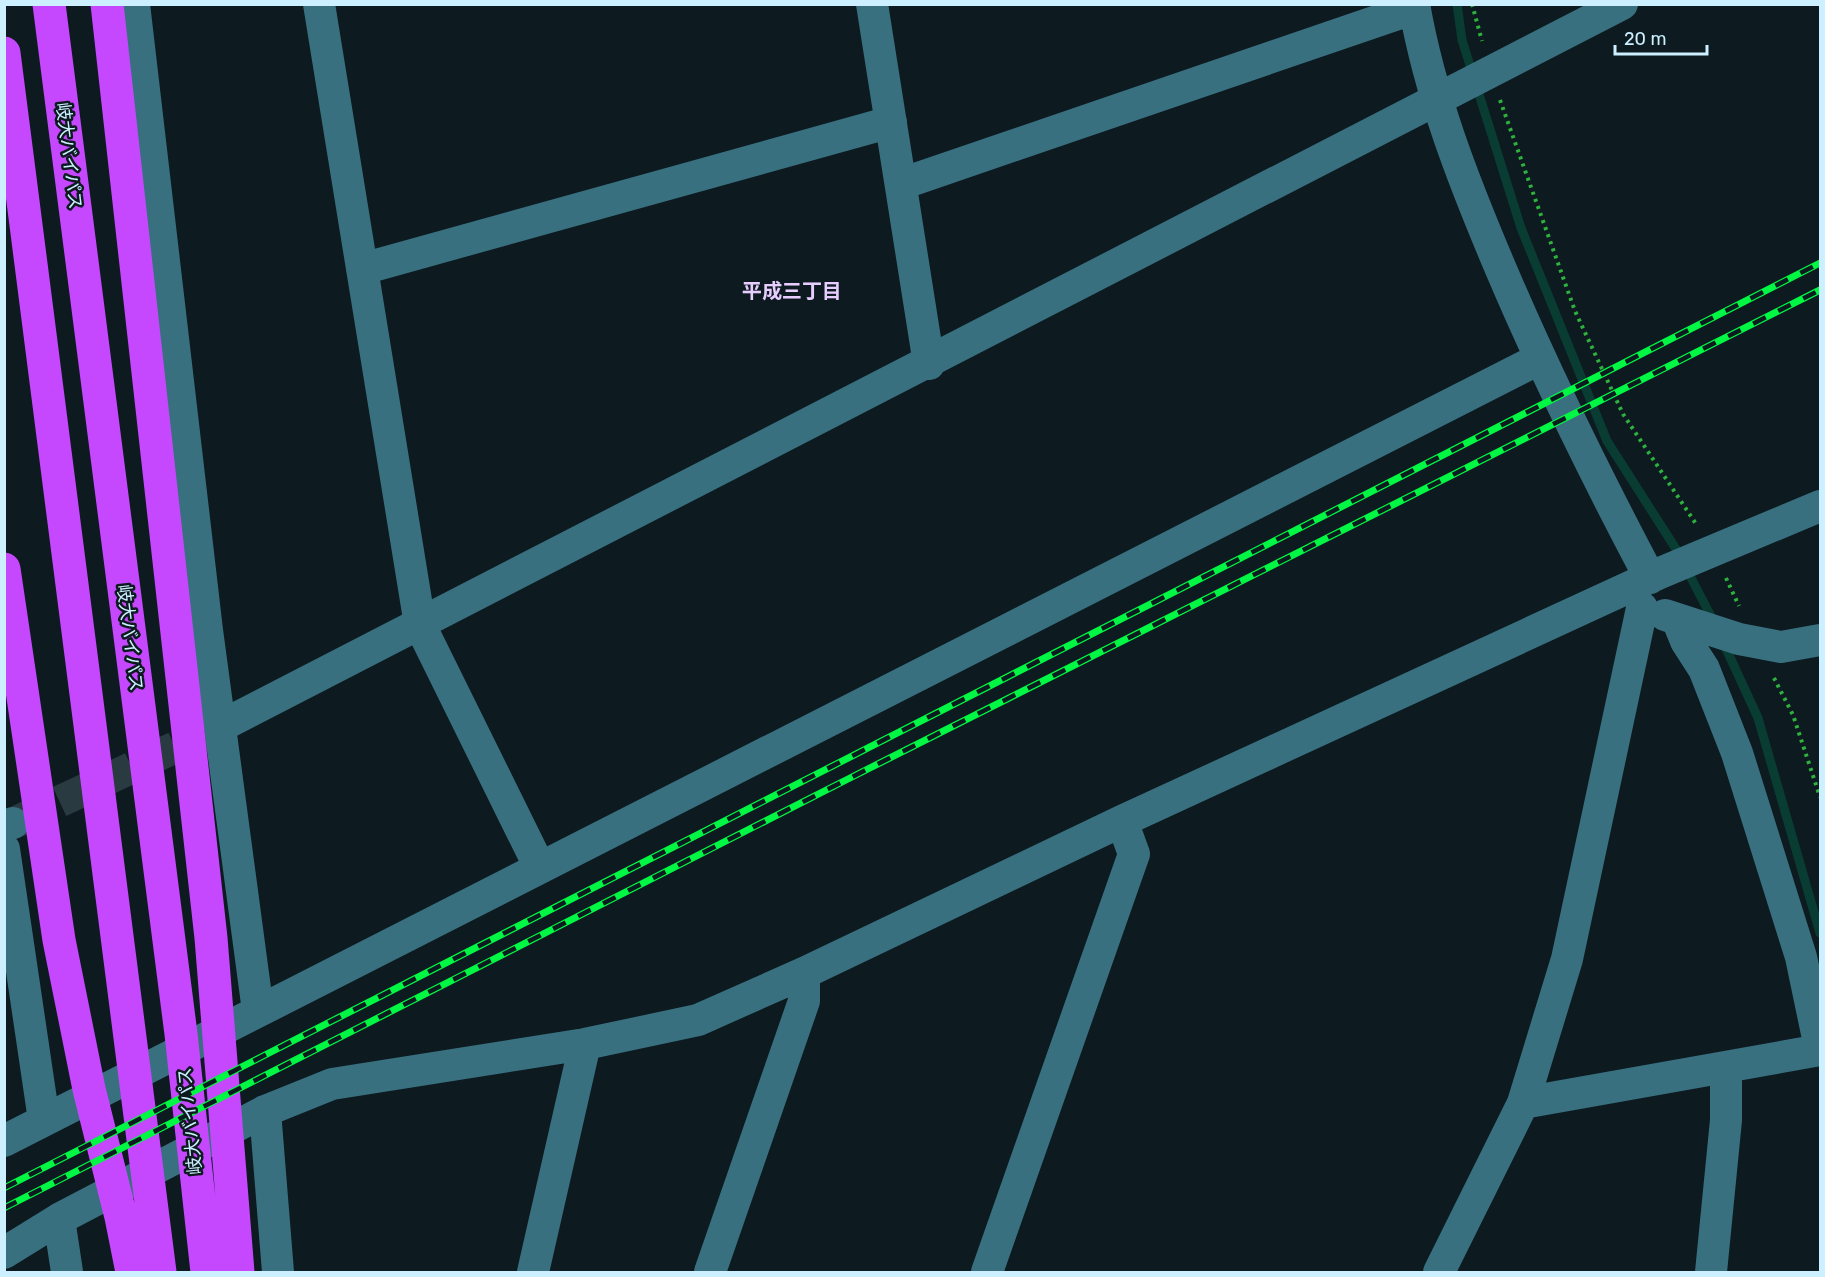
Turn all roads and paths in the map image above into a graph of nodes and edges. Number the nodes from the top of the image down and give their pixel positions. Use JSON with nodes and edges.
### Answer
{"nodes":[{"id":1,"x":49,"y":4,"type":"edge"},
{"id":2,"x":107,"y":4,"type":"edge"},
{"id":3,"x":134,"y":4,"type":"edge"},
{"id":4,"x":319,"y":4,"type":"edge"},
{"id":5,"x":872,"y":4,"type":"edge"},
{"id":6,"x":1622,"y":4,"type":"edge"},
{"id":7,"x":1414,"y":6,"type":"edge"},
{"id":8,"x":4,"y":53,"type":"edge"},
{"id":9,"x":1486,"y":76,"type":"junction"},
{"id":10,"x":1441,"y":97,"type":"junction"},
{"id":11,"x":891,"y":122,"type":"junction"},
{"id":12,"x":901,"y":184,"type":"junction"},
{"id":13,"x":362,"y":269,"type":"junction"},
{"id":14,"x":1539,"y":359,"type":"junction"},
{"id":15,"x":929,"y":364,"type":"junction"},
{"id":16,"x":1662,"y":473,"type":"dead end"},
{"id":17,"x":1821,"y":506,"type":"edge"},
{"id":18,"x":4,"y":569,"type":"edge"},
{"id":19,"x":1644,"y":587,"type":"junction"},
{"id":20,"x":1684,"y":621,"type":"junction"},
{"id":21,"x":420,"y":625,"type":"junction"},
{"id":22,"x":1821,"y":640,"type":"edge"},
{"id":23,"x":221,"y":726,"type":"junction"},
{"id":24,"x":1122,"y":821,"type":"junction"},
{"id":25,"x":7,"y":833,"type":"edge"},
{"id":26,"x":540,"y":867,"type":"junction"},
{"id":27,"x":804,"y":974,"type":"junction"},
{"id":28,"x":258,"y":1011,"type":"junction"},
{"id":29,"x":585,"y":1044,"type":"junction"},
{"id":30,"x":1821,"y":1049,"type":"edge"},
{"id":31,"x":1726,"y":1067,"type":"junction"},
{"id":32,"x":1523,"y":1103,"type":"junction"},
{"id":33,"x":265,"y":1111,"type":"junction"},
{"id":34,"x":44,"y":1120,"type":"junction"},
{"id":35,"x":4,"y":1141,"type":"edge"},
{"id":36,"x":59,"y":1219,"type":"junction"},
{"id":37,"x":4,"y":1253,"type":"edge"},
{"id":38,"x":67,"y":1272,"type":"edge"},
{"id":39,"x":132,"y":1272,"type":"edge"},
{"id":40,"x":160,"y":1272,"type":"edge"},
{"id":41,"x":207,"y":1272,"type":"edge"},
{"id":42,"x":238,"y":1272,"type":"edge"},
{"id":43,"x":278,"y":1272,"type":"edge"},
{"id":44,"x":533,"y":1272,"type":"edge"},
{"id":45,"x":710,"y":1272,"type":"edge"},
{"id":46,"x":987,"y":1272,"type":"edge"},
{"id":47,"x":1439,"y":1272,"type":"edge"},
{"id":48,"x":1711,"y":1272,"type":"edge"}],
"edges":[{"from":1,"to":41,"type":"highway","name":"岐大バイパス"},
{"from":2,"to":42,"type":"highway"},
{"from":3,"to":23,"type":"street"},
{"from":4,"to":13,"type":"street"},
{"from":5,"to":11,"type":"street"},
{"from":6,"to":9,"type":"street"},
{"from":7,"to":10,"type":"street"},
{"from":7,"to":12,"type":"street"},
{"from":8,"to":40,"type":"highway"},
{"from":9,"to":10,"type":"street"},
{"from":9,"to":16,"type":"path"},
{"from":10,"to":14,"type":"street"},
{"from":10,"to":15,"type":"street"},
{"from":11,"to":12,"type":"street"},
{"from":11,"to":13,"type":"street"},
{"from":12,"to":15,"type":"street"},
{"from":13,"to":21,"type":"street"},
{"from":14,"to":19,"type":"street"},
{"from":14,"to":26,"type":"street"},
{"from":15,"to":21,"type":"street"},
{"from":17,"to":19,"type":"street"},
{"from":18,"to":39,"type":"highway"},
{"from":19,"to":20,"type":"street"},
{"from":19,"to":24,"type":"street"},
{"from":19,"to":32,"type":"street"},
{"from":20,"to":22,"type":"street"},
{"from":20,"to":30,"type":"street"},
{"from":21,"to":23,"type":"street"},
{"from":21,"to":26,"type":"street"},
{"from":23,"to":28,"type":"street"},
{"from":24,"to":27,"type":"street"},
{"from":24,"to":46,"type":"street"},
{"from":25,"to":34,"type":"street"},
{"from":26,"to":28,"type":"street"},
{"from":27,"to":29,"type":"street"},
{"from":27,"to":45,"type":"street"},
{"from":28,"to":34,"type":"street"},
{"from":29,"to":33,"type":"street"},
{"from":29,"to":44,"type":"street"},
{"from":30,"to":31,"type":"street"},
{"from":31,"to":32,"type":"street"},
{"from":31,"to":48,"type":"street"},
{"from":32,"to":47,"type":"street"},
{"from":33,"to":36,"type":"street"},
{"from":33,"to":43,"type":"street"},
{"from":34,"to":35,"type":"street"},
{"from":36,"to":37,"type":"street"},
{"from":36,"to":38,"type":"street"}]}
